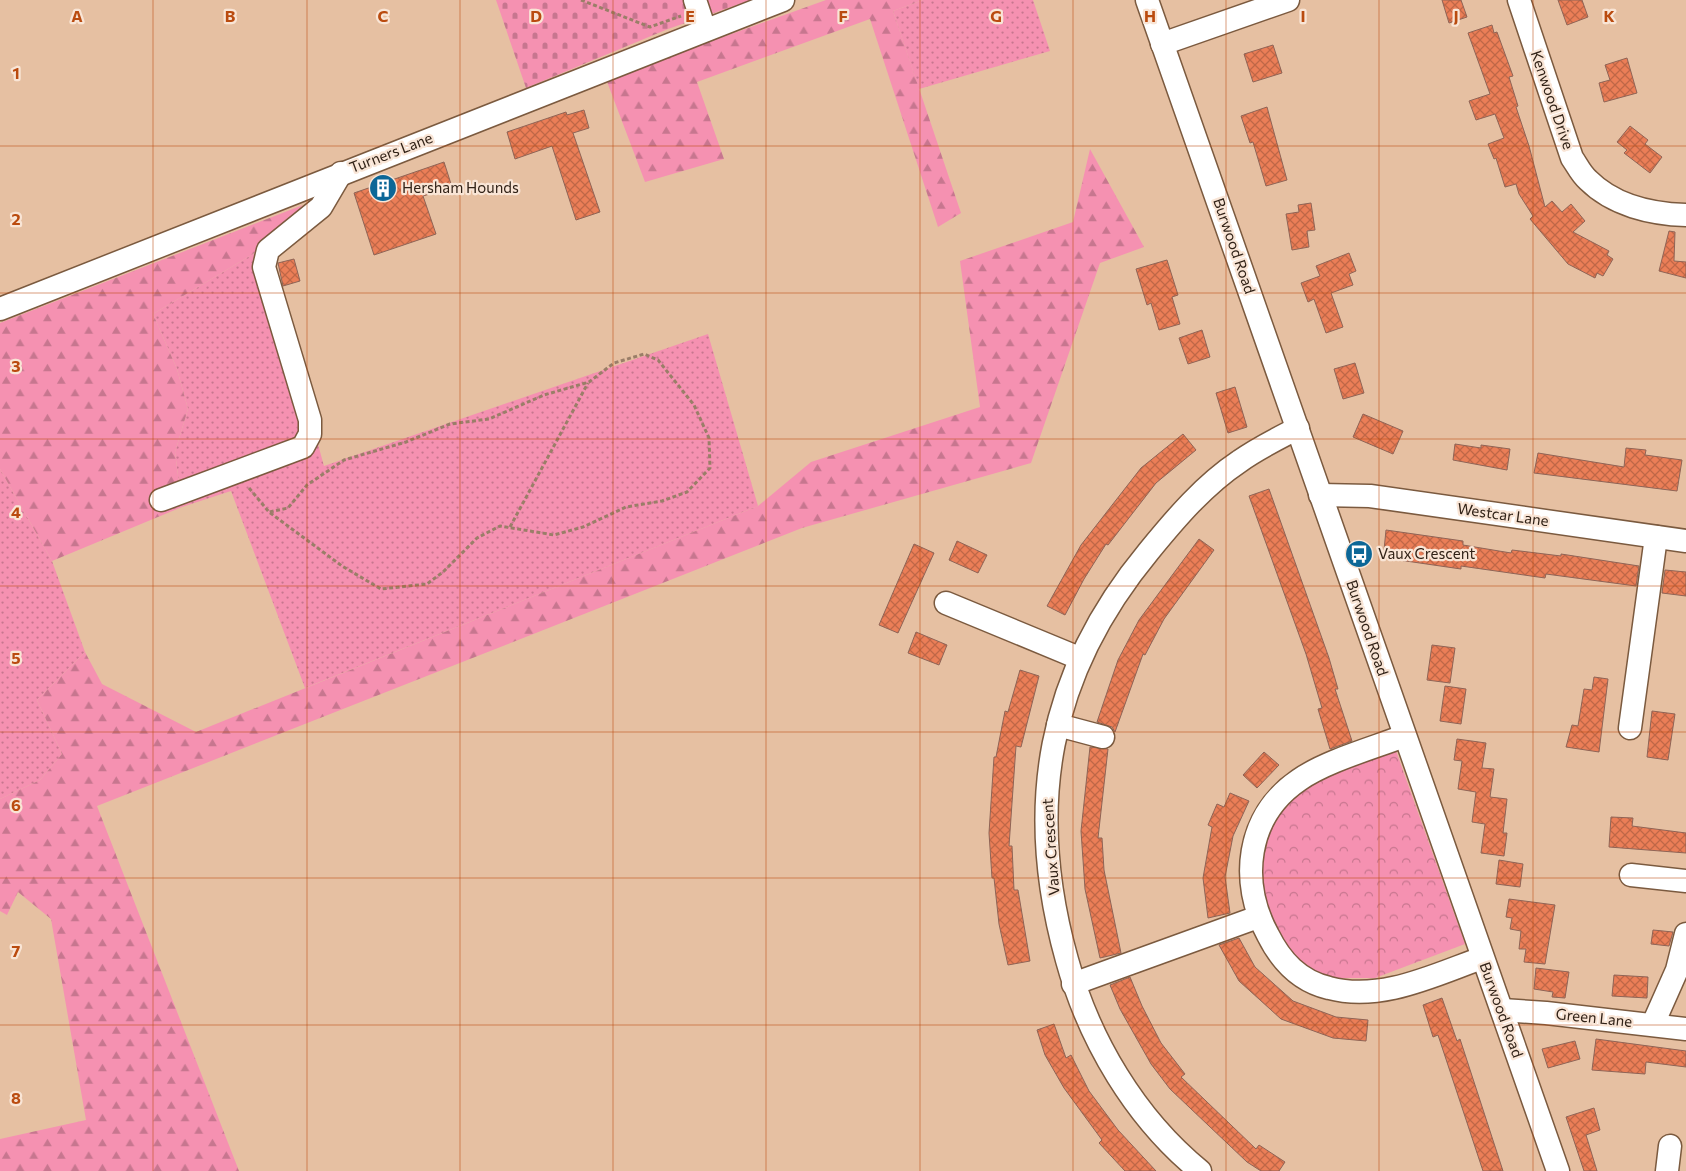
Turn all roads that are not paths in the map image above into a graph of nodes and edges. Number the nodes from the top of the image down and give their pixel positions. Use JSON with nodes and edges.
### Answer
{"nodes":[{"id":1,"x":783,"y":0,"type":"edge"},
{"id":2,"x":1146,"y":0,"type":"edge"},
{"id":3,"x":1288,"y":0,"type":"edge"},
{"id":4,"x":1519,"y":0,"type":"edge"},
{"id":5,"x":696,"y":5,"type":"edge"},
{"id":6,"x":705,"y":30,"type":"junction"},
{"id":7,"x":1162,"y":44,"type":"junction"},
{"id":8,"x":341,"y":173,"type":"junction"},
{"id":9,"x":1686,"y":215,"type":"edge"},
{"id":10,"x":0,"y":309,"type":"edge"},
{"id":11,"x":1298,"y":428,"type":"junction"},
{"id":12,"x":1320,"y":495,"type":"junction"},
{"id":13,"x":161,"y":500,"type":"dead end"},
{"id":14,"x":1656,"y":537,"type":"junction"},
{"id":15,"x":1686,"y":541,"type":"edge"},
{"id":16,"x":946,"y":603,"type":"dead end"},
{"id":17,"x":1079,"y":658,"type":"junction"},
{"id":18,"x":1058,"y":725,"type":"junction"},
{"id":19,"x":1630,"y":728,"type":"dead end"},
{"id":20,"x":1404,"y":736,"type":"junction"},
{"id":21,"x":1103,"y":738,"type":"dead end"},
{"id":22,"x":1631,"y":875,"type":"dead end"},
{"id":23,"x":1686,"y":880,"type":"edge"},
{"id":24,"x":1258,"y":917,"type":"junction"},
{"id":25,"x":1686,"y":934,"type":"edge"},
{"id":26,"x":1482,"y":958,"type":"junction"},
{"id":27,"x":1073,"y":984,"type":"junction"},
{"id":28,"x":1502,"y":1010,"type":"junction"},
{"id":29,"x":1653,"y":1024,"type":"junction"},
{"id":30,"x":1686,"y":1029,"type":"edge"},
{"id":31,"x":1670,"y":1146,"type":"dead end"},
{"id":32,"x":1200,"y":1171,"type":"edge"},
{"id":33,"x":1558,"y":1171,"type":"edge"},
{"id":34,"x":1667,"y":1171,"type":"edge"}],
"edges":[{"from":1,"to":6,"type":"street","name":"Turners Lane"},
{"from":2,"to":7,"type":"street","name":"Burwood Road"},
{"from":3,"to":7,"type":"street"},
{"from":4,"to":9,"type":"street","name":"Kenwood Drive"},
{"from":5,"to":6,"type":"street"},
{"from":6,"to":8,"type":"street","name":"Turners Lane"},
{"from":7,"to":11,"type":"street","name":"Burwood Road"},
{"from":8,"to":10,"type":"street","name":"Turners Lane"},
{"from":8,"to":13,"type":"street"},
{"from":11,"to":12,"type":"street","name":"Burwood Road"},
{"from":11,"to":17,"type":"street","name":"Vaux Crescent"},
{"from":12,"to":14,"type":"street","name":"Westcar Lane"},
{"from":12,"to":20,"type":"street","name":"Burwood Road"},
{"from":14,"to":15,"type":"street","name":"Westcar Lane"},
{"from":14,"to":19,"type":"street"},
{"from":16,"to":17,"type":"street"},
{"from":17,"to":18,"type":"street","name":"Vaux Crescent"},
{"from":18,"to":21,"type":"street"},
{"from":18,"to":27,"type":"street","name":"Vaux Crescent"},
{"from":20,"to":24,"type":"street"},
{"from":20,"to":26,"type":"street","name":"Burwood Road"},
{"from":22,"to":23,"type":"street"},
{"from":24,"to":26,"type":"street"},
{"from":24,"to":27,"type":"street"},
{"from":25,"to":29,"type":"street"},
{"from":26,"to":28,"type":"street","name":"Burwood Road"},
{"from":27,"to":32,"type":"street","name":"Vaux Crescent"},
{"from":28,"to":29,"type":"street","name":"Green Lane"},
{"from":28,"to":33,"type":"street","name":"Burwood Road"},
{"from":29,"to":30,"type":"street","name":"Green Lane"},
{"from":31,"to":34,"type":"street"}]}
